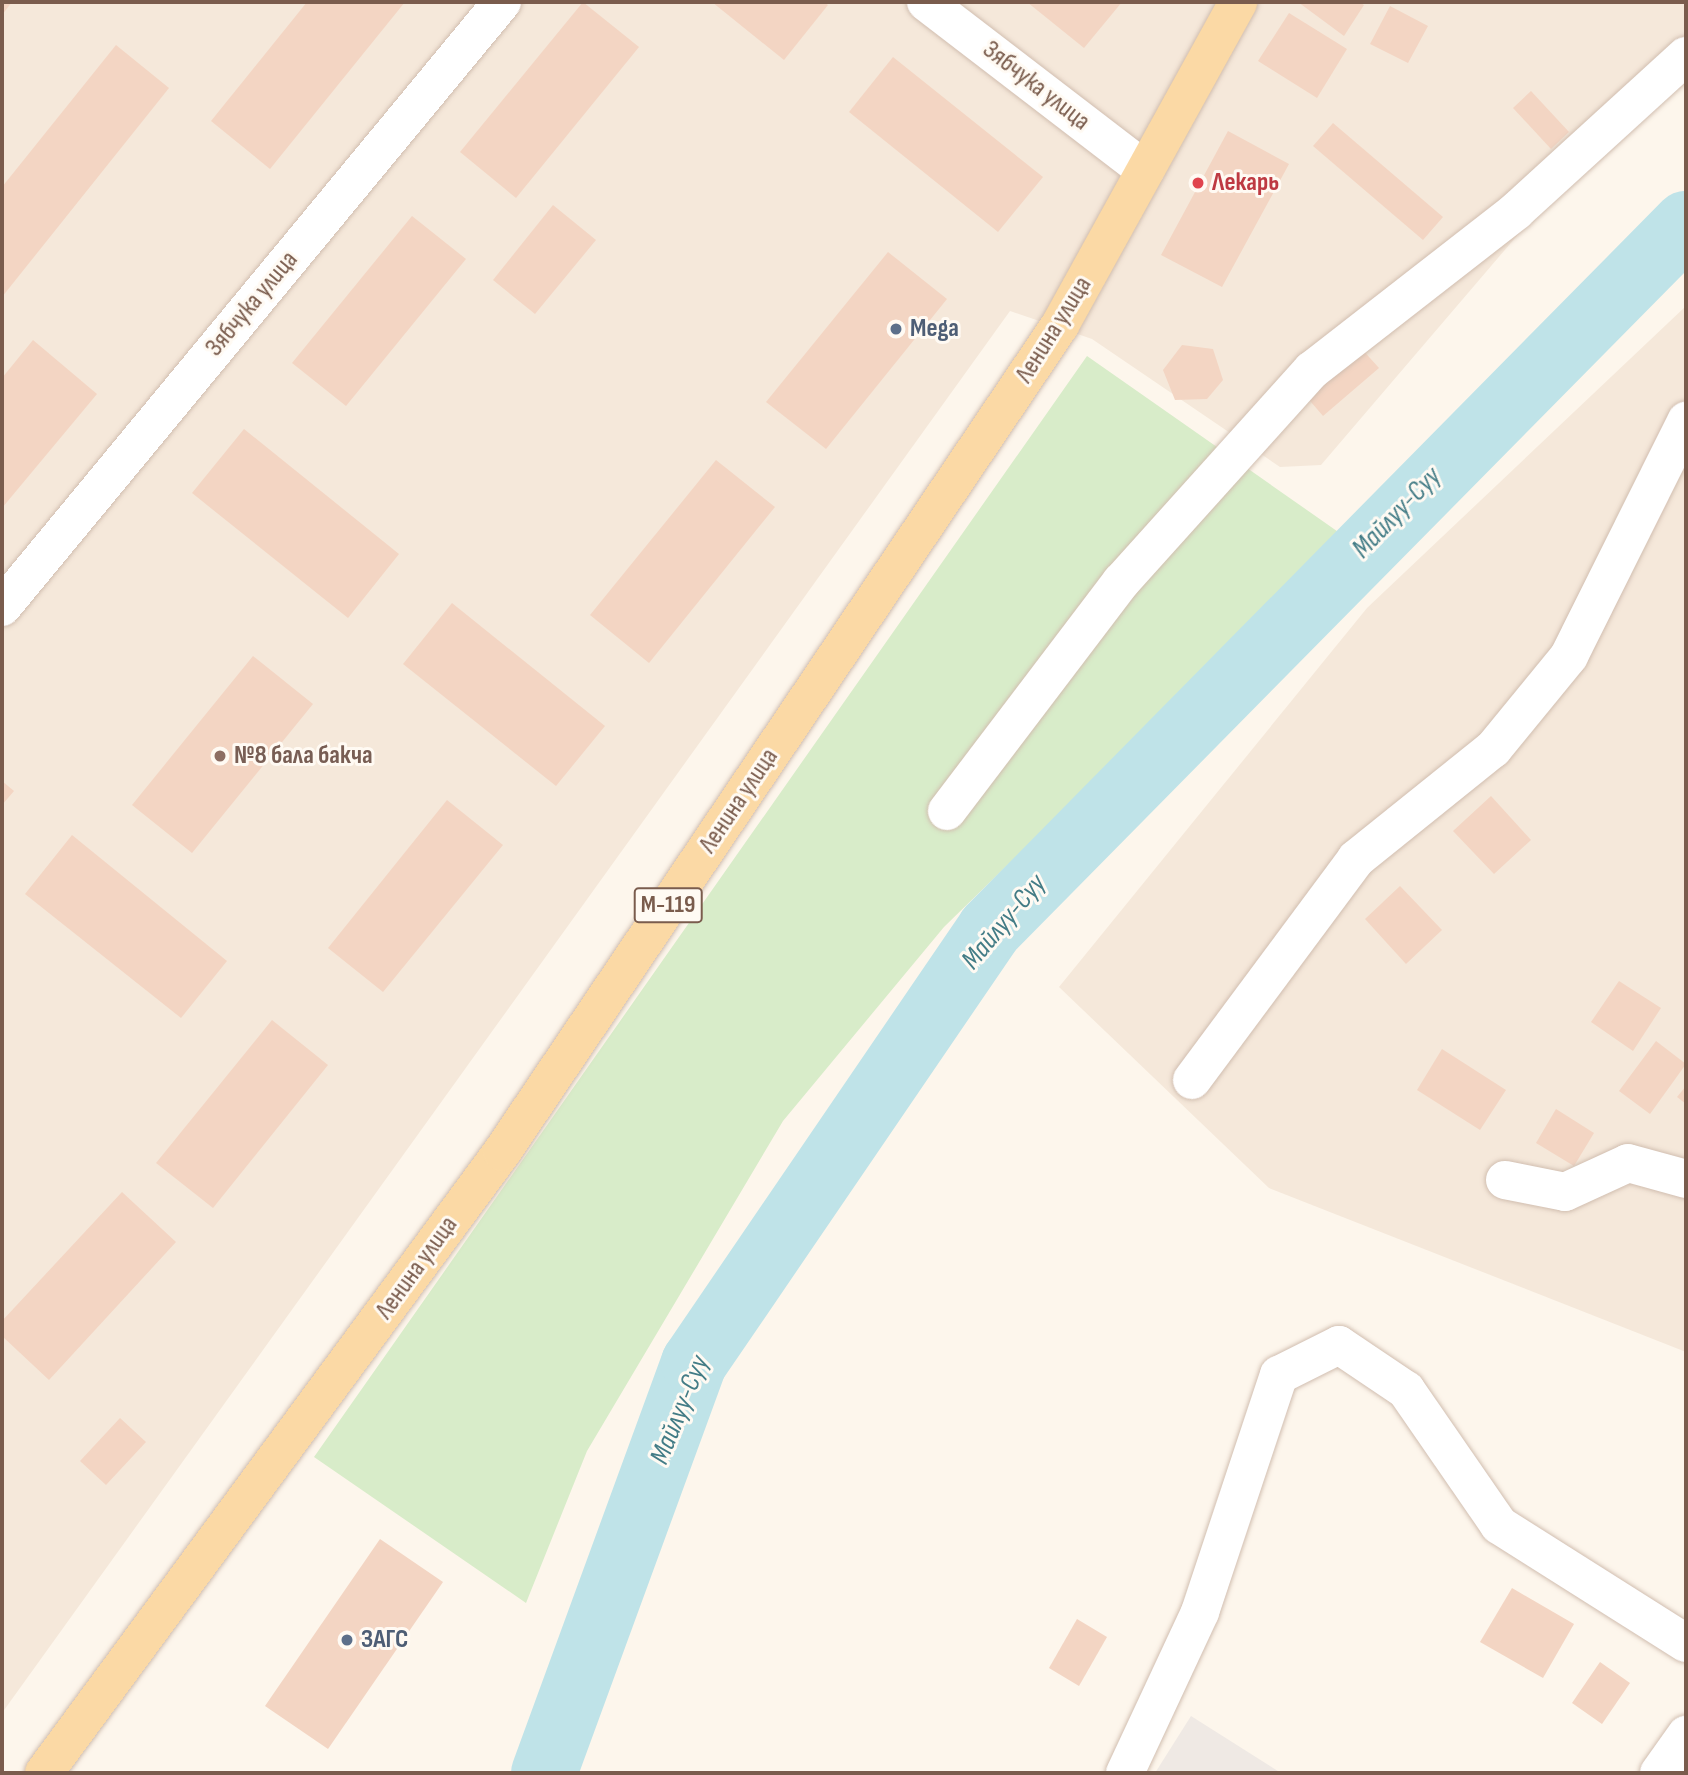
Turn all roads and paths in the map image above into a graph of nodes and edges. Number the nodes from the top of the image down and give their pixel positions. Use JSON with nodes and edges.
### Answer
{"nodes":[{"id":1,"x":502,"y":2,"type":"edge"},
{"id":2,"x":926,"y":2,"type":"edge"},
{"id":3,"x":1238,"y":2,"type":"edge"},
{"id":4,"x":1686,"y":55,"type":"edge"},
{"id":5,"x":1146,"y":170,"type":"junction"},
{"id":6,"x":1686,"y":421,"type":"edge"},
{"id":7,"x":2,"y":607,"type":"edge"},
{"id":8,"x":947,"y":811,"type":"dead end"},
{"id":9,"x":1192,"y":1080,"type":"dead end"},
{"id":10,"x":1686,"y":1179,"type":"edge"},
{"id":11,"x":1505,"y":1180,"type":"dead end"},
{"id":12,"x":1686,"y":1643,"type":"edge"},
{"id":13,"x":1686,"y":1735,"type":"edge"},
{"id":14,"x":44,"y":1773,"type":"edge"},
{"id":15,"x":1125,"y":1773,"type":"edge"},
{"id":16,"x":1660,"y":1773,"type":"edge"}],
"edges":[{"from":1,"to":7,"type":"street","name":"Зябчука улица"},
{"from":2,"to":5,"type":"street","name":"Зябчука улица"},
{"from":3,"to":5,"type":"main road","name":"Ленина улица","number":"М-119"},
{"from":4,"to":8,"type":"street"},
{"from":5,"to":14,"type":"main road","name":"Ленина улица","number":"М-119"},
{"from":6,"to":9,"type":"street"},
{"from":10,"to":11,"type":"street"},
{"from":12,"to":15,"type":"street"},
{"from":13,"to":16,"type":"street"}]}
